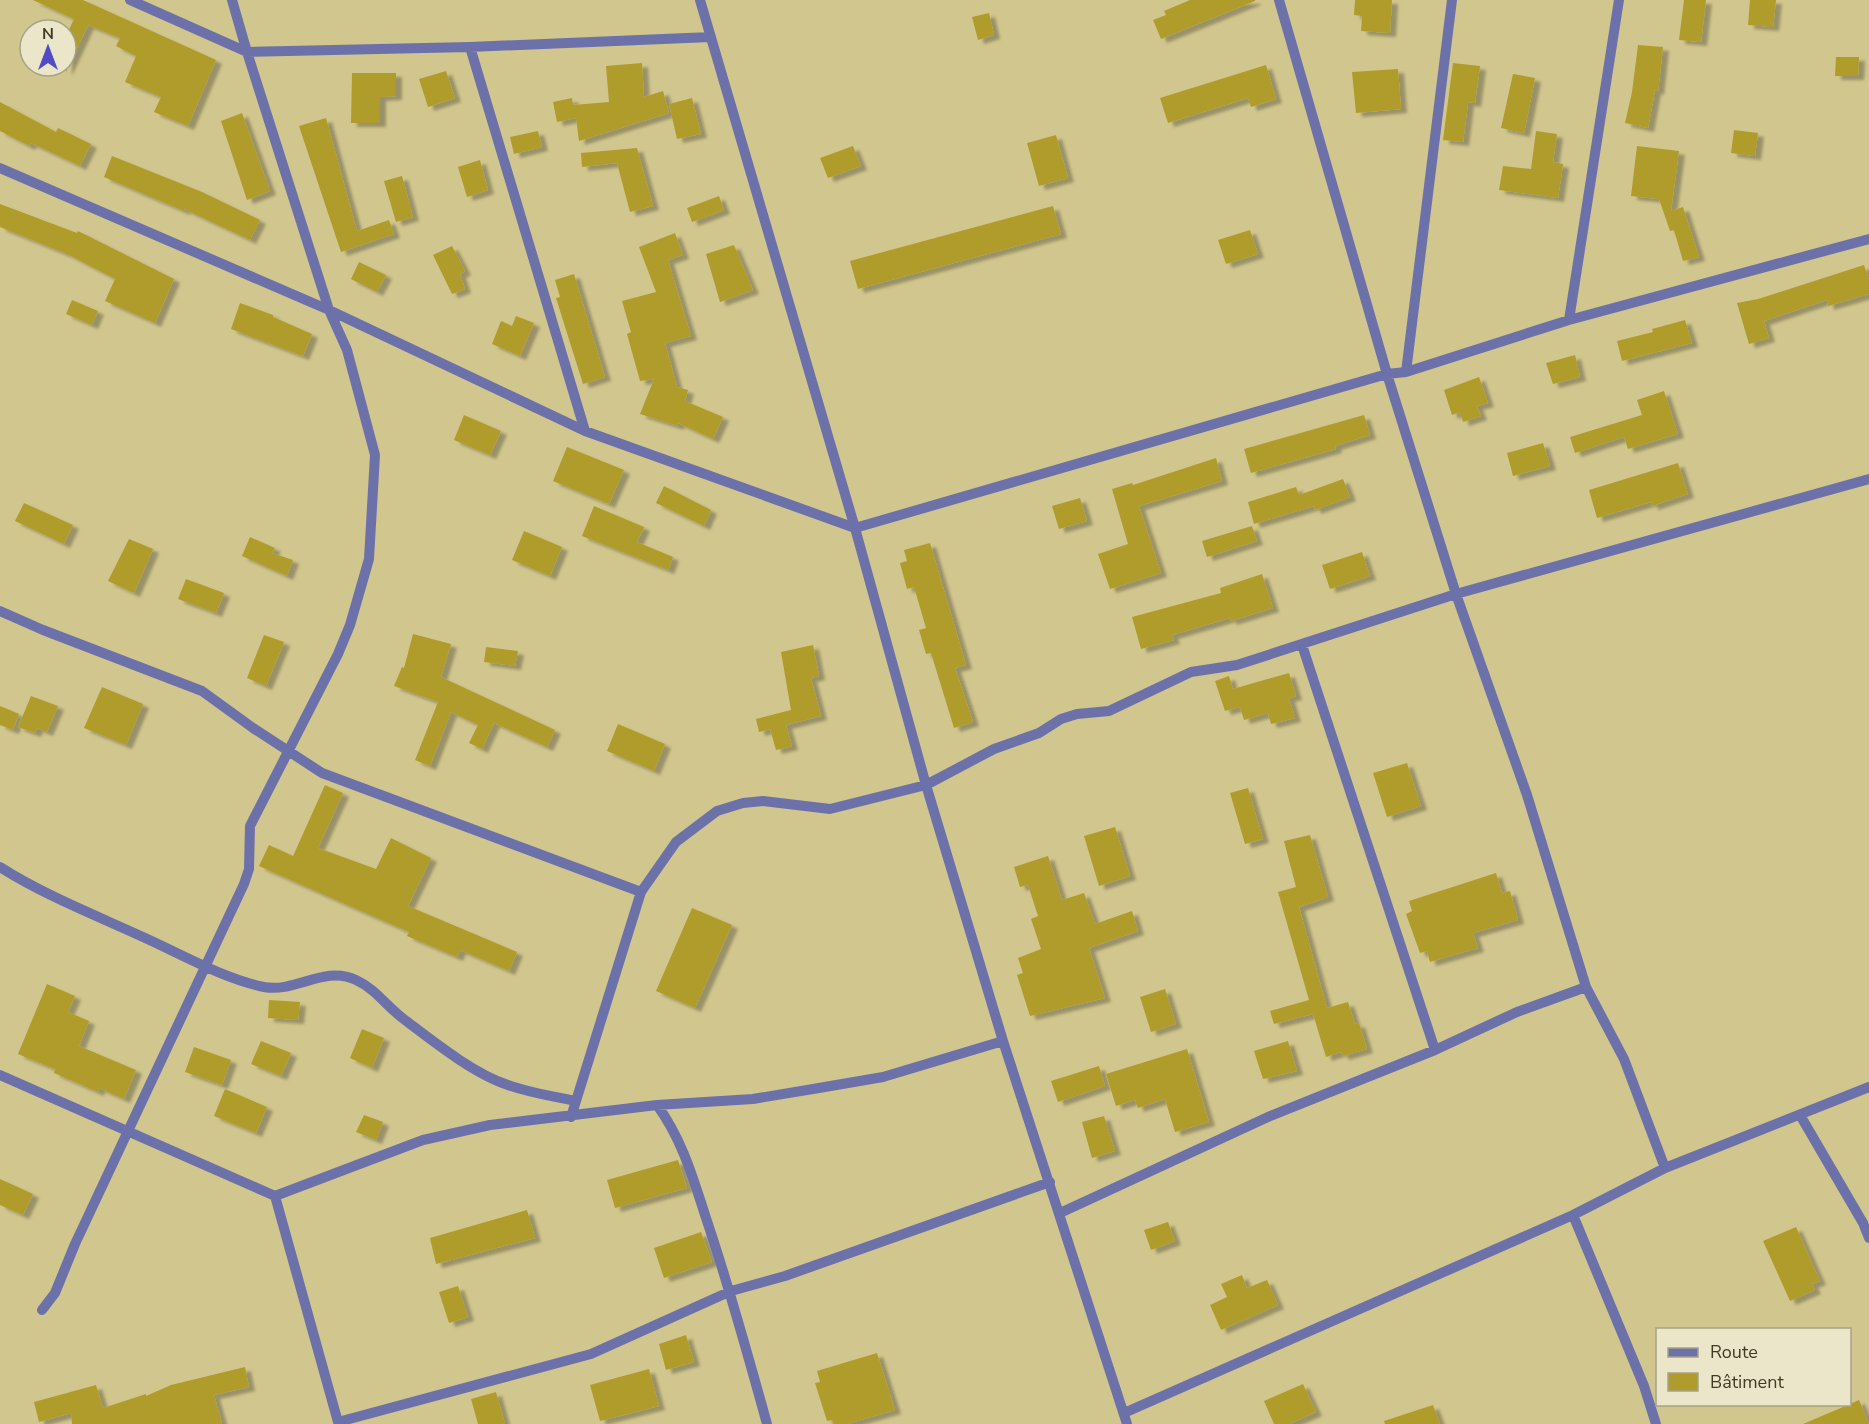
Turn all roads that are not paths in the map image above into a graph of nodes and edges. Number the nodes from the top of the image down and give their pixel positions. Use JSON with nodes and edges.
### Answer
{"nodes":[{"id":1,"x":130,"y":0,"type":"edge"},
{"id":2,"x":232,"y":0,"type":"edge"},
{"id":3,"x":700,"y":0,"type":"edge"},
{"id":4,"x":1280,"y":0,"type":"edge"},
{"id":5,"x":1452,"y":0,"type":"edge"},
{"id":6,"x":1618,"y":0,"type":"edge"},
{"id":7,"x":711,"y":37,"type":"junction"},
{"id":8,"x":470,"y":47,"type":"junction"},
{"id":9,"x":247,"y":52,"type":"junction"},
{"id":10,"x":0,"y":168,"type":"edge"},
{"id":11,"x":1869,"y":239,"type":"edge"},
{"id":12,"x":328,"y":310,"type":"junction"},
{"id":13,"x":1569,"y":320,"type":"junction"},
{"id":14,"x":1406,"y":372,"type":"junction"},
{"id":15,"x":1387,"y":374,"type":"junction"},
{"id":16,"x":585,"y":431,"type":"junction"},
{"id":17,"x":1869,"y":479,"type":"edge"},
{"id":18,"x":855,"y":528,"type":"junction"},
{"id":19,"x":1456,"y":594,"type":"junction"},
{"id":20,"x":0,"y":610,"type":"edge"},
{"id":21,"x":1302,"y":645,"type":"junction"},
{"id":22,"x":288,"y":752,"type":"junction"},
{"id":23,"x":926,"y":785,"type":"junction"},
{"id":24,"x":0,"y":867,"type":"edge"},
{"id":25,"x":640,"y":892,"type":"junction"},
{"id":26,"x":206,"y":966,"type":"junction"},
{"id":27,"x":1586,"y":987,"type":"junction"},
{"id":28,"x":1003,"y":1041,"type":"junction"},
{"id":29,"x":1435,"y":1050,"type":"junction"},
{"id":30,"x":0,"y":1075,"type":"edge"},
{"id":31,"x":1869,"y":1087,"type":"edge"},
{"id":32,"x":574,"y":1101,"type":"junction"},
{"id":33,"x":657,"y":1105,"type":"junction"},
{"id":34,"x":1800,"y":1115,"type":"junction"},
{"id":35,"x":571,"y":1117,"type":"junction"},
{"id":36,"x":128,"y":1131,"type":"junction"},
{"id":37,"x":1665,"y":1168,"type":"junction"},
{"id":38,"x":1050,"y":1182,"type":"junction"},
{"id":39,"x":275,"y":1196,"type":"junction"},
{"id":40,"x":1060,"y":1213,"type":"junction"},
{"id":41,"x":1573,"y":1215,"type":"junction"},
{"id":42,"x":1869,"y":1238,"type":"edge"},
{"id":43,"x":731,"y":1291,"type":"junction"},
{"id":44,"x":42,"y":1310,"type":"dead end"},
{"id":45,"x":1125,"y":1419,"type":"edge"},
{"id":46,"x":336,"y":1423,"type":"edge"},
{"id":47,"x":767,"y":1424,"type":"edge"},
{"id":48,"x":1656,"y":1424,"type":"edge"}],
"edges":[{"from":1,"to":9,"type":"street"},
{"from":2,"to":9,"type":"street"},
{"from":3,"to":7,"type":"street"},
{"from":4,"to":15,"type":"street"},
{"from":5,"to":14,"type":"street"},
{"from":6,"to":13,"type":"street"},
{"from":7,"to":8,"type":"street"},
{"from":7,"to":18,"type":"street"},
{"from":8,"to":9,"type":"street"},
{"from":8,"to":16,"type":"street"},
{"from":9,"to":12,"type":"street"},
{"from":10,"to":12,"type":"street"},
{"from":11,"to":13,"type":"street"},
{"from":12,"to":16,"type":"street"},
{"from":12,"to":22,"type":"street"},
{"from":13,"to":14,"type":"street"},
{"from":14,"to":15,"type":"street"},
{"from":15,"to":18,"type":"street"},
{"from":15,"to":19,"type":"street"},
{"from":16,"to":18,"type":"street"},
{"from":17,"to":19,"type":"street"},
{"from":18,"to":23,"type":"street"},
{"from":19,"to":21,"type":"street"},
{"from":19,"to":27,"type":"street"},
{"from":20,"to":22,"type":"street"},
{"from":21,"to":23,"type":"street"},
{"from":21,"to":29,"type":"street"},
{"from":22,"to":25,"type":"street"},
{"from":22,"to":26,"type":"street"},
{"from":23,"to":25,"type":"street"},
{"from":23,"to":28,"type":"street"},
{"from":24,"to":26,"type":"street"},
{"from":25,"to":32,"type":"street"},
{"from":26,"to":32,"type":"street"},
{"from":26,"to":36,"type":"street"},
{"from":27,"to":29,"type":"street"},
{"from":27,"to":37,"type":"street"},
{"from":28,"to":33,"type":"street"},
{"from":28,"to":38,"type":"street"},
{"from":29,"to":40,"type":"street"},
{"from":30,"to":36,"type":"street"},
{"from":31,"to":34,"type":"street"},
{"from":32,"to":35,"type":"street"},
{"from":33,"to":35,"type":"street"},
{"from":33,"to":43,"type":"street"},
{"from":34,"to":37,"type":"street"},
{"from":34,"to":42,"type":"street"},
{"from":35,"to":39,"type":"street"},
{"from":36,"to":39,"type":"street"},
{"from":36,"to":44,"type":"street"},
{"from":37,"to":41,"type":"street"},
{"from":38,"to":40,"type":"street"},
{"from":38,"to":43,"type":"street"},
{"from":39,"to":46,"type":"street"},
{"from":40,"to":45,"type":"street"},
{"from":41,"to":45,"type":"street"},
{"from":41,"to":48,"type":"street"},
{"from":43,"to":46,"type":"street"},
{"from":43,"to":47,"type":"street"}]}
